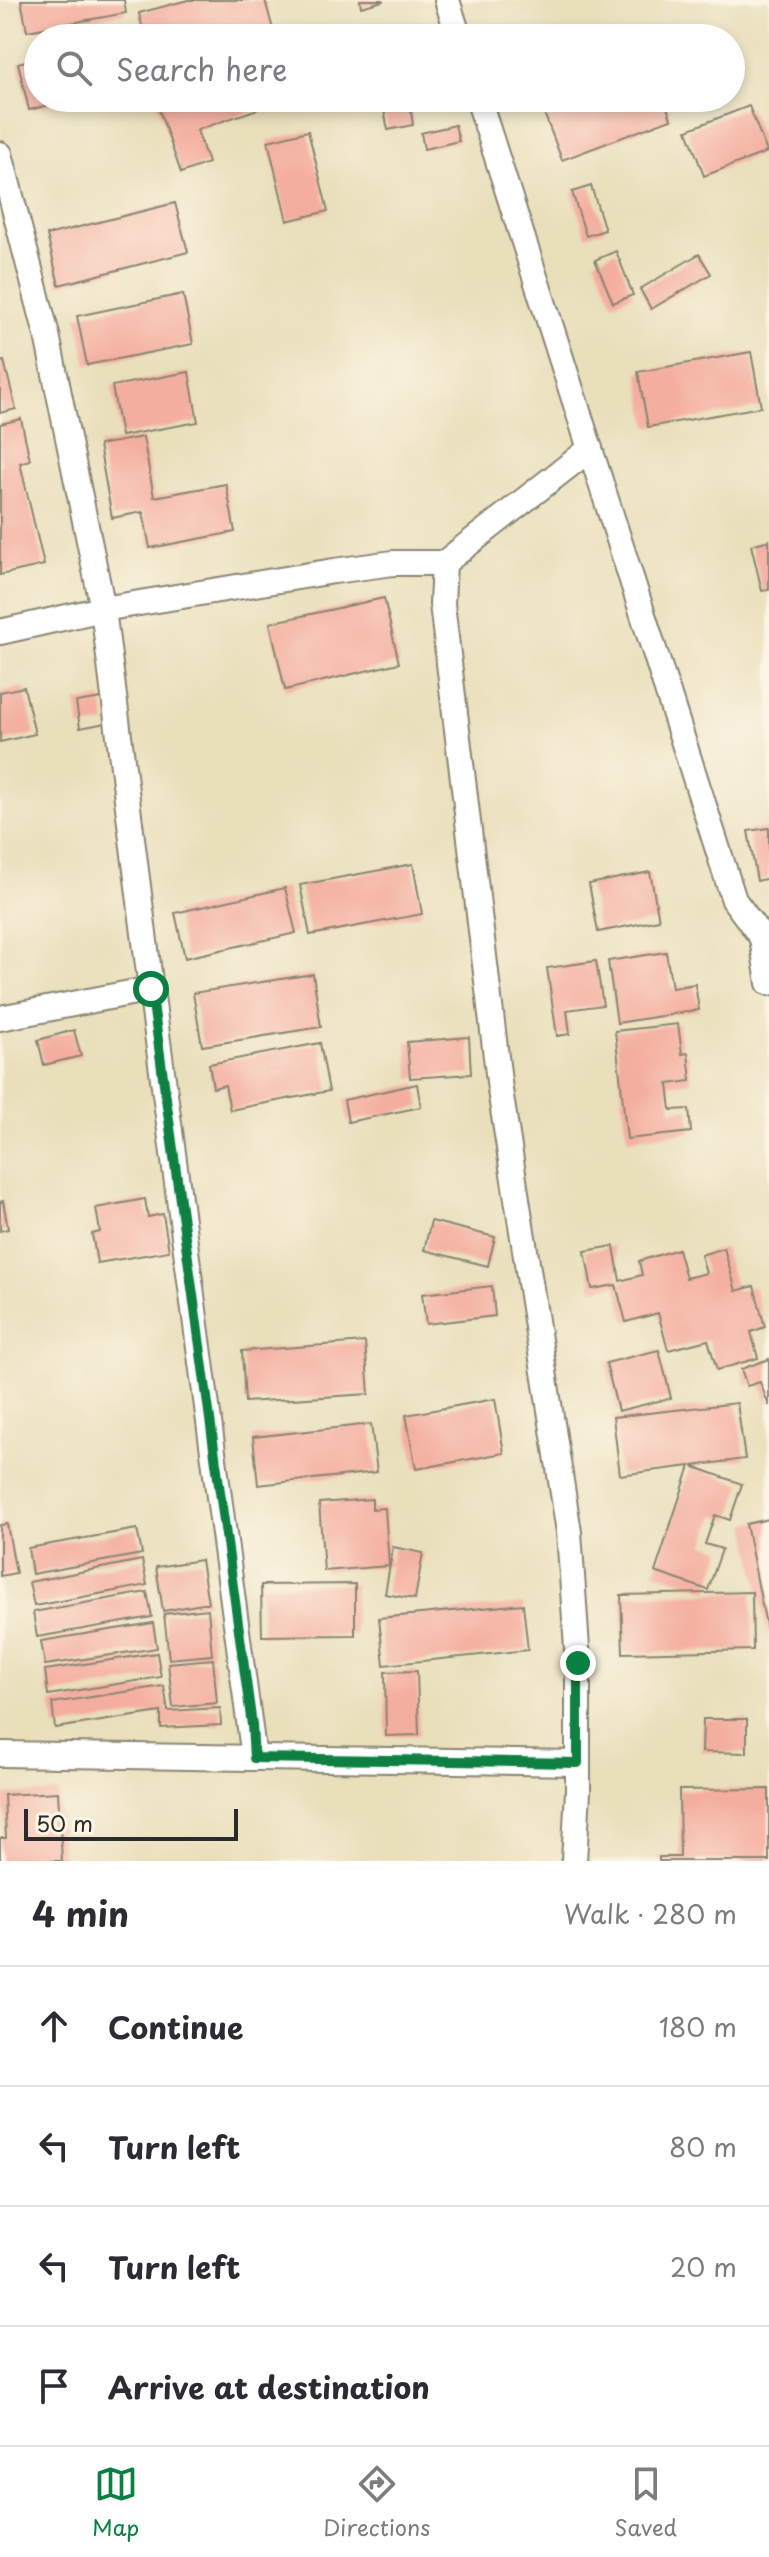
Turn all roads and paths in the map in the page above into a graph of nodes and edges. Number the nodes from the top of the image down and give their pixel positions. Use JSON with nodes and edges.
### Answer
{"nodes":[{"id":1,"x":447,"y":0,"type":"edge"},
{"id":2,"x":455,"y":24,"type":"edge"},
{"id":3,"x":482,"y":112,"type":"edge"},
{"id":4,"x":0,"y":154,"type":"edge"},
{"id":5,"x":590,"y":449,"type":"junction"},
{"id":6,"x":444,"y":563,"type":"junction"},
{"id":7,"x":103,"y":609,"type":"junction"},
{"id":8,"x":0,"y":632,"type":"edge"},
{"id":9,"x":765,"y":939,"type":"edge"},
{"id":10,"x":769,"y":983,"type":"edge"},
{"id":11,"x":151,"y":989,"type":"junction"},
{"id":12,"x":0,"y":1018,"type":"edge"},
{"id":13,"x":0,"y":1754,"type":"edge"},
{"id":14,"x":254,"y":1758,"type":"junction"},
{"id":15,"x":578,"y":1763,"type":"junction"},
{"id":16,"x":574,"y":1861,"type":"edge"}],
"edges":[{"from":1,"to":2,"type":"street"},
{"from":3,"to":5,"type":"street"},
{"from":4,"to":7,"type":"street"},
{"from":5,"to":6,"type":"street"},
{"from":5,"to":9,"type":"street"},
{"from":6,"to":7,"type":"street"},
{"from":6,"to":15,"type":"street"},
{"from":7,"to":8,"type":"street"},
{"from":7,"to":11,"type":"street"},
{"from":9,"to":10,"type":"street"},
{"from":11,"to":12,"type":"street"},
{"from":11,"to":14,"type":"street"},
{"from":13,"to":14,"type":"street"},
{"from":14,"to":15,"type":"street"},
{"from":15,"to":16,"type":"street"}]}
